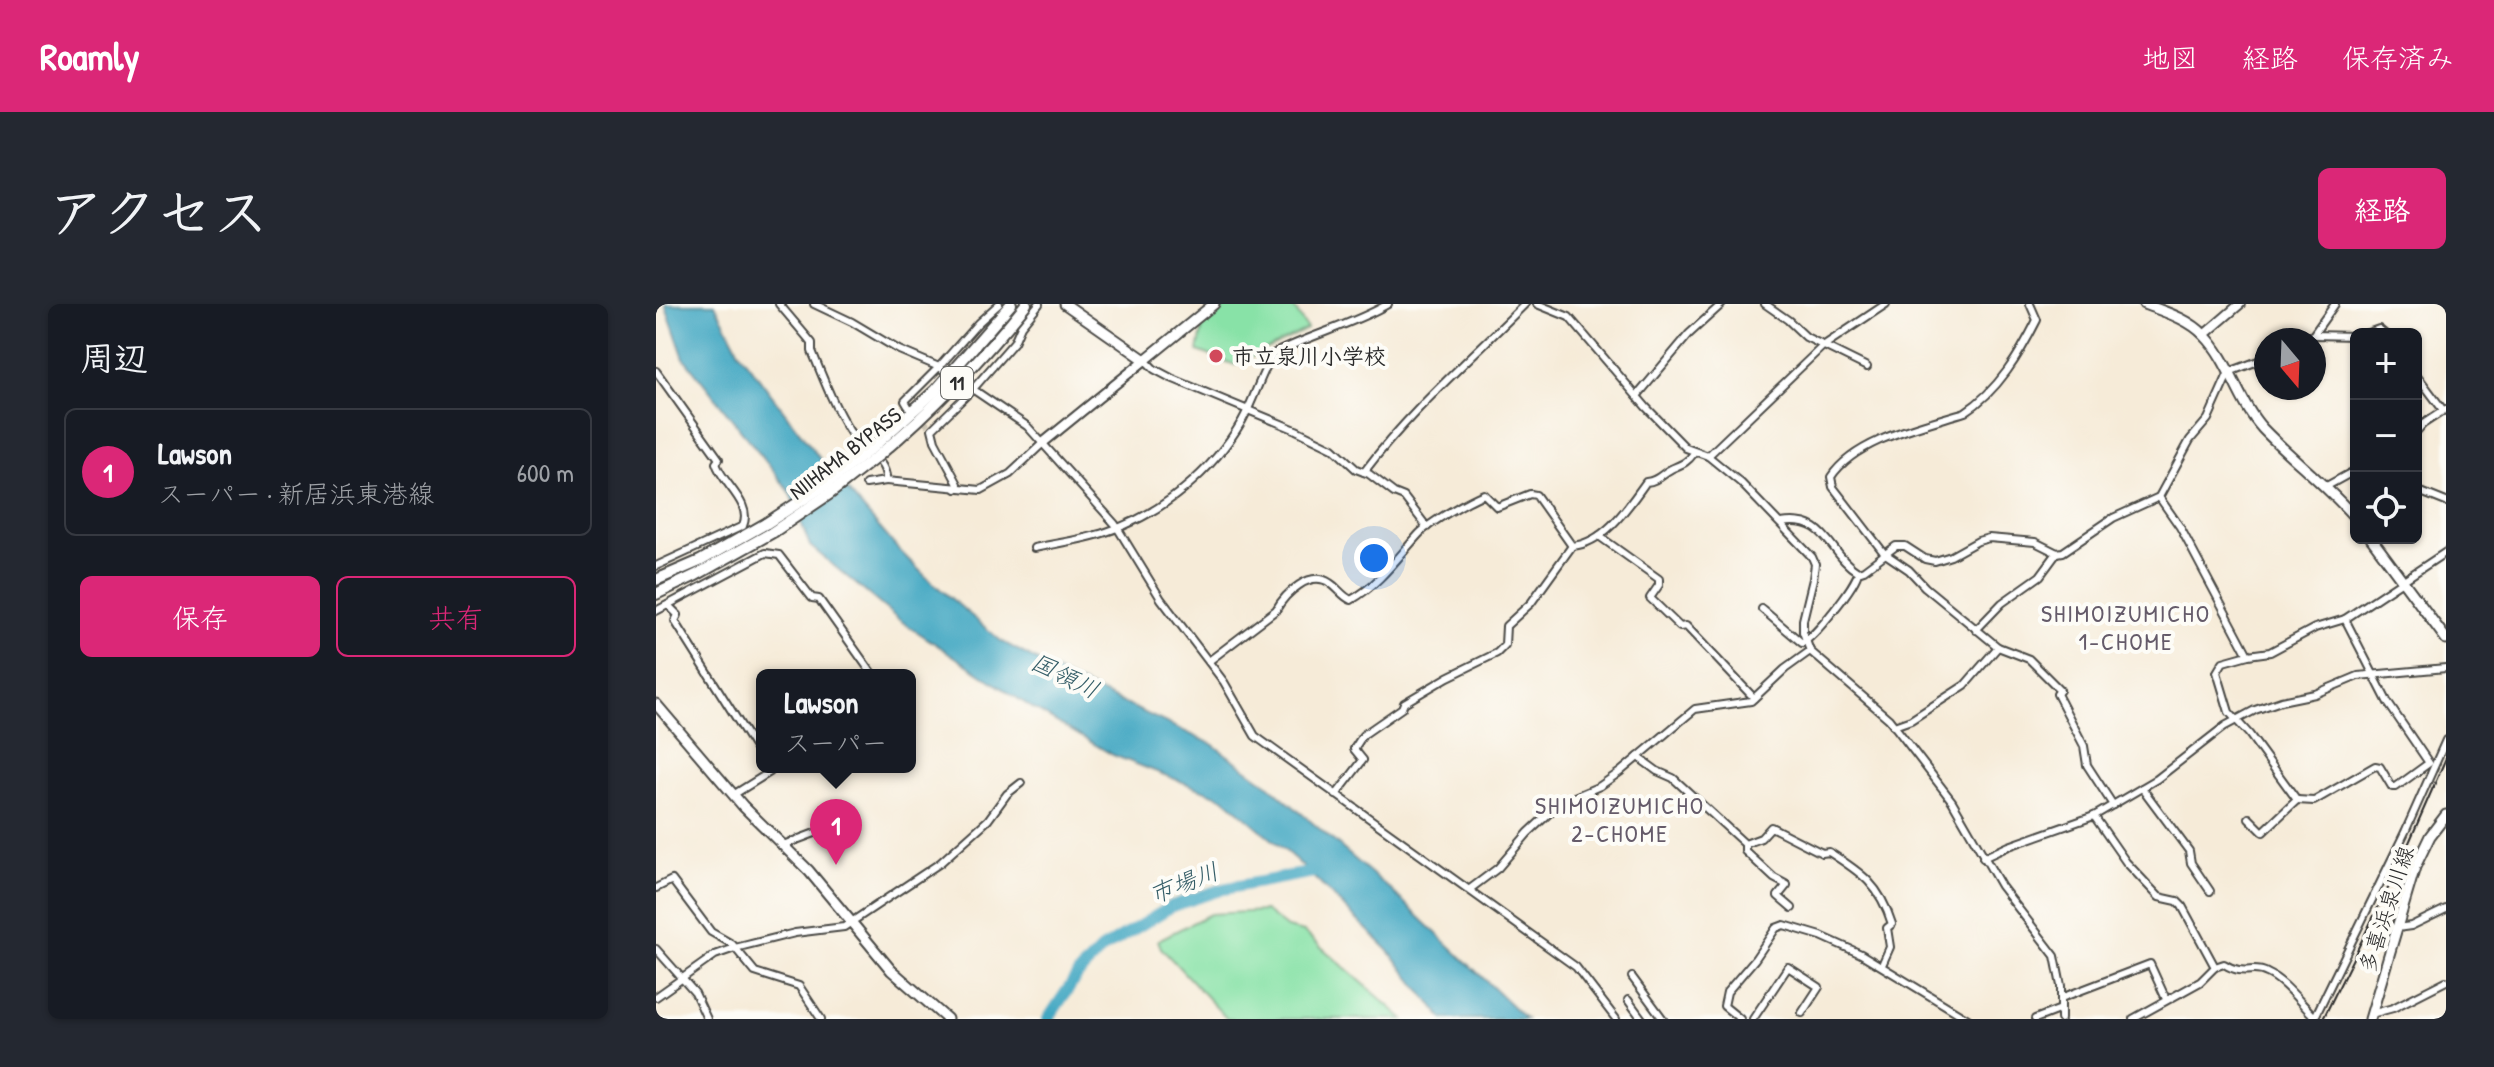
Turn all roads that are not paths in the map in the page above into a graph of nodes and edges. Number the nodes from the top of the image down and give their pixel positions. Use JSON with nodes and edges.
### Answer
{"nodes":[{"id":1,"x":779,"y":304,"type":"edge"},
{"id":2,"x":814,"y":304,"type":"edge"},
{"id":3,"x":999,"y":304,"type":"edge"},
{"id":4,"x":1011,"y":304,"type":"edge"},
{"id":5,"x":1026,"y":304,"type":"edge"},
{"id":6,"x":1039,"y":304,"type":"edge"},
{"id":7,"x":1065,"y":304,"type":"edge"},
{"id":8,"x":1214,"y":304,"type":"edge"},
{"id":9,"x":1388,"y":304,"type":"edge"},
{"id":10,"x":1525,"y":304,"type":"edge"},
{"id":11,"x":1537,"y":304,"type":"edge"},
{"id":12,"x":1722,"y":304,"type":"edge"},
{"id":13,"x":1765,"y":304,"type":"edge"},
{"id":14,"x":2030,"y":304,"type":"edge"},
{"id":15,"x":2144,"y":304,"type":"edge"},
{"id":16,"x":2240,"y":304,"type":"edge"},
{"id":17,"x":2335,"y":304,"type":"edge"},
{"id":18,"x":1884,"y":305,"type":"edge"},
{"id":19,"x":2318,"y":328,"type":"edge"},
{"id":20,"x":2204,"y":335,"type":"junction"},
{"id":21,"x":2326,"y":335,"type":"edge"},
{"id":22,"x":2350,"y":336,"type":"edge"},
{"id":23,"x":1823,"y":346,"type":"junction"},
{"id":24,"x":1145,"y":360,"type":"junction"},
{"id":25,"x":2254,"y":363,"type":"edge"},
{"id":26,"x":1867,"y":367,"type":"dead end"},
{"id":27,"x":940,"y":368,"type":"junction"},
{"id":28,"x":656,"y":371,"type":"edge"},
{"id":29,"x":2229,"y":372,"type":"junction"},
{"id":30,"x":2422,"y":381,"type":"edge"},
{"id":31,"x":970,"y":388,"type":"junction"},
{"id":32,"x":1637,"y":396,"type":"junction"},
{"id":33,"x":908,"y":406,"type":"dead end"},
{"id":34,"x":2445,"y":409,"type":"edge"},
{"id":35,"x":1247,"y":410,"type":"junction"},
{"id":36,"x":2422,"y":425,"type":"edge"},
{"id":37,"x":1044,"y":442,"type":"junction"},
{"id":38,"x":876,"y":451,"type":"junction"},
{"id":39,"x":1694,"y":453,"type":"junction"},
{"id":40,"x":1708,"y":456,"type":"junction"},
{"id":41,"x":1364,"y":472,"type":"junction"},
{"id":42,"x":2352,"y":472,"type":"edge"},
{"id":43,"x":886,"y":481,"type":"junction"},
{"id":44,"x":866,"y":484,"type":"dead end"},
{"id":45,"x":2325,"y":487,"type":"junction"},
{"id":46,"x":956,"y":489,"type":"junction"},
{"id":47,"x":2422,"y":492,"type":"edge"},
{"id":48,"x":2159,"y":497,"type":"junction"},
{"id":49,"x":2446,"y":502,"type":"edge"},
{"id":50,"x":2350,"y":513,"type":"edge"},
{"id":51,"x":1781,"y":523,"type":"junction"},
{"id":52,"x":1427,"y":527,"type":"junction"},
{"id":53,"x":770,"y":528,"type":"junction"},
{"id":54,"x":1118,"y":528,"type":"junction"},
{"id":55,"x":1599,"y":536,"type":"junction"},
{"id":56,"x":2375,"y":544,"type":"edge"},
{"id":57,"x":1572,"y":546,"type":"junction"},
{"id":58,"x":1034,"y":548,"type":"dead end"},
{"id":59,"x":2446,"y":552,"type":"edge"},
{"id":60,"x":1884,"y":553,"type":"junction"},
{"id":61,"x":2057,"y":553,"type":"junction"},
{"id":62,"x":656,"y":566,"type":"edge"},
{"id":63,"x":1858,"y":572,"type":"junction"},
{"id":64,"x":656,"y":580,"type":"edge"},
{"id":65,"x":2401,"y":581,"type":"junction"},
{"id":66,"x":656,"y":594,"type":"edge"},
{"id":67,"x":668,"y":605,"type":"junction"},
{"id":68,"x":1762,"y":609,"type":"dead end"},
{"id":69,"x":656,"y":611,"type":"edge"},
{"id":70,"x":2345,"y":619,"type":"junction"},
{"id":71,"x":1976,"y":630,"type":"junction"},
{"id":72,"x":2446,"y":637,"type":"edge"},
{"id":73,"x":1807,"y":642,"type":"junction"},
{"id":74,"x":1998,"y":647,"type":"junction"},
{"id":75,"x":1810,"y":651,"type":"junction"},
{"id":76,"x":2248,"y":655,"type":"junction"},
{"id":77,"x":1209,"y":661,"type":"junction"},
{"id":78,"x":2446,"y":668,"type":"edge"},
{"id":79,"x":869,"y":669,"type":"edge"},
{"id":80,"x":2373,"y":673,"type":"junction"},
{"id":81,"x":1754,"y":698,"type":"junction"},
{"id":82,"x":656,"y":704,"type":"edge"},
{"id":83,"x":2235,"y":720,"type":"junction"},
{"id":84,"x":1894,"y":726,"type":"junction"},
{"id":85,"x":2446,"y":740,"type":"edge"},
{"id":86,"x":756,"y":749,"type":"edge"},
{"id":87,"x":1638,"y":757,"type":"junction"},
{"id":88,"x":2431,"y":766,"type":"junction"},
{"id":89,"x":768,"y":773,"type":"edge"},
{"id":90,"x":1021,"y":783,"type":"dead end"},
{"id":91,"x":2142,"y":788,"type":"junction"},
{"id":92,"x":733,"y":795,"type":"junction"},
{"id":93,"x":1336,"y":795,"type":"junction"},
{"id":94,"x":2297,"y":800,"type":"junction"},
{"id":95,"x":2113,"y":805,"type":"junction"},
{"id":96,"x":2446,"y":815,"type":"edge"},
{"id":97,"x":2094,"y":816,"type":"junction"},
{"id":98,"x":2249,"y":818,"type":"dead end"},
{"id":99,"x":846,"y":827,"type":"dead end"},
{"id":100,"x":1745,"y":844,"type":"junction"},
{"id":101,"x":783,"y":845,"type":"junction"},
{"id":102,"x":1983,"y":858,"type":"junction"},
{"id":103,"x":656,"y":888,"type":"edge"},
{"id":104,"x":1470,"y":889,"type":"junction"},
{"id":105,"x":2210,"y":891,"type":"dead end"},
{"id":106,"x":1792,"y":908,"type":"dead end"},
{"id":107,"x":2446,"y":909,"type":"edge"},
{"id":108,"x":850,"y":922,"type":"junction"},
{"id":109,"x":2397,"y":928,"type":"junction"},
{"id":110,"x":735,"y":948,"type":"junction"},
{"id":111,"x":656,"y":949,"type":"edge"},
{"id":112,"x":1882,"y":965,"type":"junction"},
{"id":113,"x":2215,"y":967,"type":"junction"},
{"id":114,"x":1632,"y":977,"type":"dead end"},
{"id":115,"x":682,"y":979,"type":"junction"},
{"id":116,"x":2446,"y":981,"type":"edge"},
{"id":117,"x":656,"y":997,"type":"edge"},
{"id":118,"x":2061,"y":998,"type":"junction"},
{"id":119,"x":2166,"y":999,"type":"junction"},
{"id":120,"x":1628,"y":1000,"type":"dead end"},
{"id":121,"x":2061,"y":1009,"type":"junction"},
{"id":122,"x":1802,"y":1013,"type":"dead end"},
{"id":123,"x":2370,"y":1016,"type":"edge"},
{"id":124,"x":2316,"y":1018,"type":"edge"},
{"id":125,"x":707,"y":1019,"type":"edge"},
{"id":126,"x":821,"y":1019,"type":"edge"},
{"id":127,"x":947,"y":1019,"type":"edge"},
{"id":128,"x":1616,"y":1019,"type":"edge"},
{"id":129,"x":1642,"y":1019,"type":"edge"},
{"id":130,"x":1663,"y":1019,"type":"edge"},
{"id":131,"x":1740,"y":1019,"type":"edge"},
{"id":132,"x":1753,"y":1019,"type":"edge"},
{"id":133,"x":1968,"y":1019,"type":"edge"},
{"id":134,"x":2035,"y":1019,"type":"edge"},
{"id":135,"x":2061,"y":1019,"type":"edge"},
{"id":136,"x":2133,"y":1019,"type":"edge"}],
"edges":[{"from":1,"to":43,"type":"street"},
{"from":2,"to":27,"type":"street"},
{"from":3,"to":27,"type":"street"},
{"from":4,"to":38,"type":"highway","name":"NIIHAMA BYPASS","number":"11"},
{"from":5,"to":38,"type":"highway","name":"NIIHAMA BYPASS","number":"11"},
{"from":6,"to":31,"type":"street"},
{"from":7,"to":24,"type":"main road"},
{"from":8,"to":24,"type":"main road"},
{"from":9,"to":35,"type":"street"},
{"from":10,"to":41,"type":"street"},
{"from":11,"to":32,"type":"street"},
{"from":12,"to":32,"type":"street"},
{"from":13,"to":23,"type":"street"},
{"from":14,"to":60,"type":"street"},
{"from":15,"to":20,"type":"main road"},
{"from":16,"to":20,"type":"street"},
{"from":17,"to":19,"type":"street"},
{"from":18,"to":23,"type":"street"},
{"from":20,"to":29,"type":"main road"},
{"from":21,"to":22,"type":"street"},
{"from":23,"to":26,"type":"street"},
{"from":23,"to":40,"type":"street"},
{"from":24,"to":35,"type":"street"},
{"from":24,"to":37,"type":"street"},
{"from":25,"to":29,"type":"street"},
{"from":27,"to":33,"type":"street"},
{"from":28,"to":62,"type":"street"},
{"from":29,"to":45,"type":"main road"},
{"from":29,"to":48,"type":"street"},
{"from":30,"to":34,"type":"street"},
{"from":31,"to":37,"type":"street"},
{"from":31,"to":46,"type":"street"},
{"from":32,"to":39,"type":"street"},
{"from":34,"to":36,"type":"street"},
{"from":35,"to":41,"type":"street"},
{"from":35,"to":54,"type":"street"},
{"from":37,"to":46,"type":"street"},
{"from":37,"to":54,"type":"street"},
{"from":38,"to":53,"type":"highway","name":"NIIHAMA BYPASS","number":"11","bridge":true},
{"from":39,"to":40,"type":"street"},
{"from":39,"to":55,"type":"street"},
{"from":40,"to":51,"type":"street"},
{"from":41,"to":52,"type":"street"},
{"from":42,"to":45,"type":"street"},
{"from":43,"to":44,"type":"street"},
{"from":43,"to":46,"type":"street"},
{"from":45,"to":50,"type":"main road"},
{"from":47,"to":49,"type":"street"},
{"from":48,"to":61,"type":"street"},
{"from":48,"to":76,"type":"street"},
{"from":51,"to":63,"type":"street"},
{"from":51,"to":73,"type":"street"},
{"from":52,"to":57,"type":"street"},
{"from":52,"to":77,"type":"street"},
{"from":53,"to":64,"type":"highway","name":"NIIHAMA BYPASS","number":"11"},
{"from":53,"to":66,"type":"highway","name":"NIIHAMA BYPASS","number":"11"},
{"from":54,"to":58,"type":"street"},
{"from":54,"to":77,"type":"street"},
{"from":55,"to":57,"type":"street"},
{"from":55,"to":81,"type":"street"},
{"from":56,"to":65,"type":"main road"},
{"from":57,"to":93,"type":"street"},
{"from":59,"to":65,"type":"street"},
{"from":60,"to":61,"type":"street"},
{"from":60,"to":63,"type":"street"},
{"from":60,"to":71,"type":"street"},
{"from":61,"to":71,"type":"street"},
{"from":63,"to":73,"type":"street"},
{"from":65,"to":70,"type":"street"},
{"from":65,"to":72,"type":"main road"},
{"from":67,"to":69,"type":"street"},
{"from":67,"to":79,"type":"street"},
{"from":67,"to":86,"type":"street"},
{"from":68,"to":73,"type":"street"},
{"from":70,"to":76,"type":"street"},
{"from":70,"to":80,"type":"street"},
{"from":71,"to":74,"type":"street"},
{"from":73,"to":75,"type":"street"},
{"from":74,"to":84,"type":"street"},
{"from":74,"to":95,"type":"street"},
{"from":75,"to":81,"type":"street"},
{"from":75,"to":84,"type":"street"},
{"from":76,"to":83,"type":"street"},
{"from":77,"to":93,"type":"street"},
{"from":78,"to":80,"type":"street"},
{"from":80,"to":83,"type":"street"},
{"from":80,"to":88,"type":"street"},
{"from":81,"to":87,"type":"street"},
{"from":82,"to":92,"type":"main road"},
{"from":83,"to":91,"type":"street"},
{"from":83,"to":94,"type":"street"},
{"from":84,"to":102,"type":"street"},
{"from":85,"to":88,"type":"street"},
{"from":87,"to":100,"type":"street"},
{"from":87,"to":104,"type":"street"},
{"from":88,"to":94,"type":"street"},
{"from":88,"to":124,"type":"street"},
{"from":89,"to":92,"type":"street"},
{"from":90,"to":108,"type":"street"},
{"from":91,"to":95,"type":"street"},
{"from":91,"to":105,"type":"street"},
{"from":92,"to":101,"type":"main road"},
{"from":93,"to":104,"type":"street"},
{"from":94,"to":98,"type":"street"},
{"from":95,"to":97,"type":"street"},
{"from":96,"to":109,"type":"main road","name":"多喜浜泉川線"},
{"from":97,"to":102,"type":"street"},
{"from":97,"to":113,"type":"street"},
{"from":99,"to":101,"type":"street"},
{"from":100,"to":106,"type":"street"},
{"from":100,"to":112,"type":"street"},
{"from":101,"to":108,"type":"main road"},
{"from":102,"to":118,"type":"street"},
{"from":103,"to":110,"type":"street"},
{"from":104,"to":128,"type":"street"},
{"from":107,"to":109,"type":"street"},
{"from":108,"to":110,"type":"street"},
{"from":108,"to":127,"type":"main road"},
{"from":109,"to":123,"type":"main road","name":"多喜浜泉川線"},
{"from":110,"to":115,"type":"street"},
{"from":110,"to":126,"type":"street"},
{"from":111,"to":115,"type":"street"},
{"from":112,"to":131,"type":"street"},
{"from":112,"to":133,"type":"street"},
{"from":113,"to":119,"type":"street"},
{"from":113,"to":124,"type":"street"},
{"from":114,"to":130,"type":"street"},
{"from":115,"to":117,"type":"street"},
{"from":115,"to":125,"type":"street"},
{"from":116,"to":123,"type":"street"},
{"from":118,"to":119,"type":"street"},
{"from":118,"to":121,"type":"street"},
{"from":119,"to":136,"type":"street"},
{"from":120,"to":129,"type":"street"},
{"from":121,"to":134,"type":"street"},
{"from":121,"to":135,"type":"street"},
{"from":122,"to":132,"type":"street"}]}
